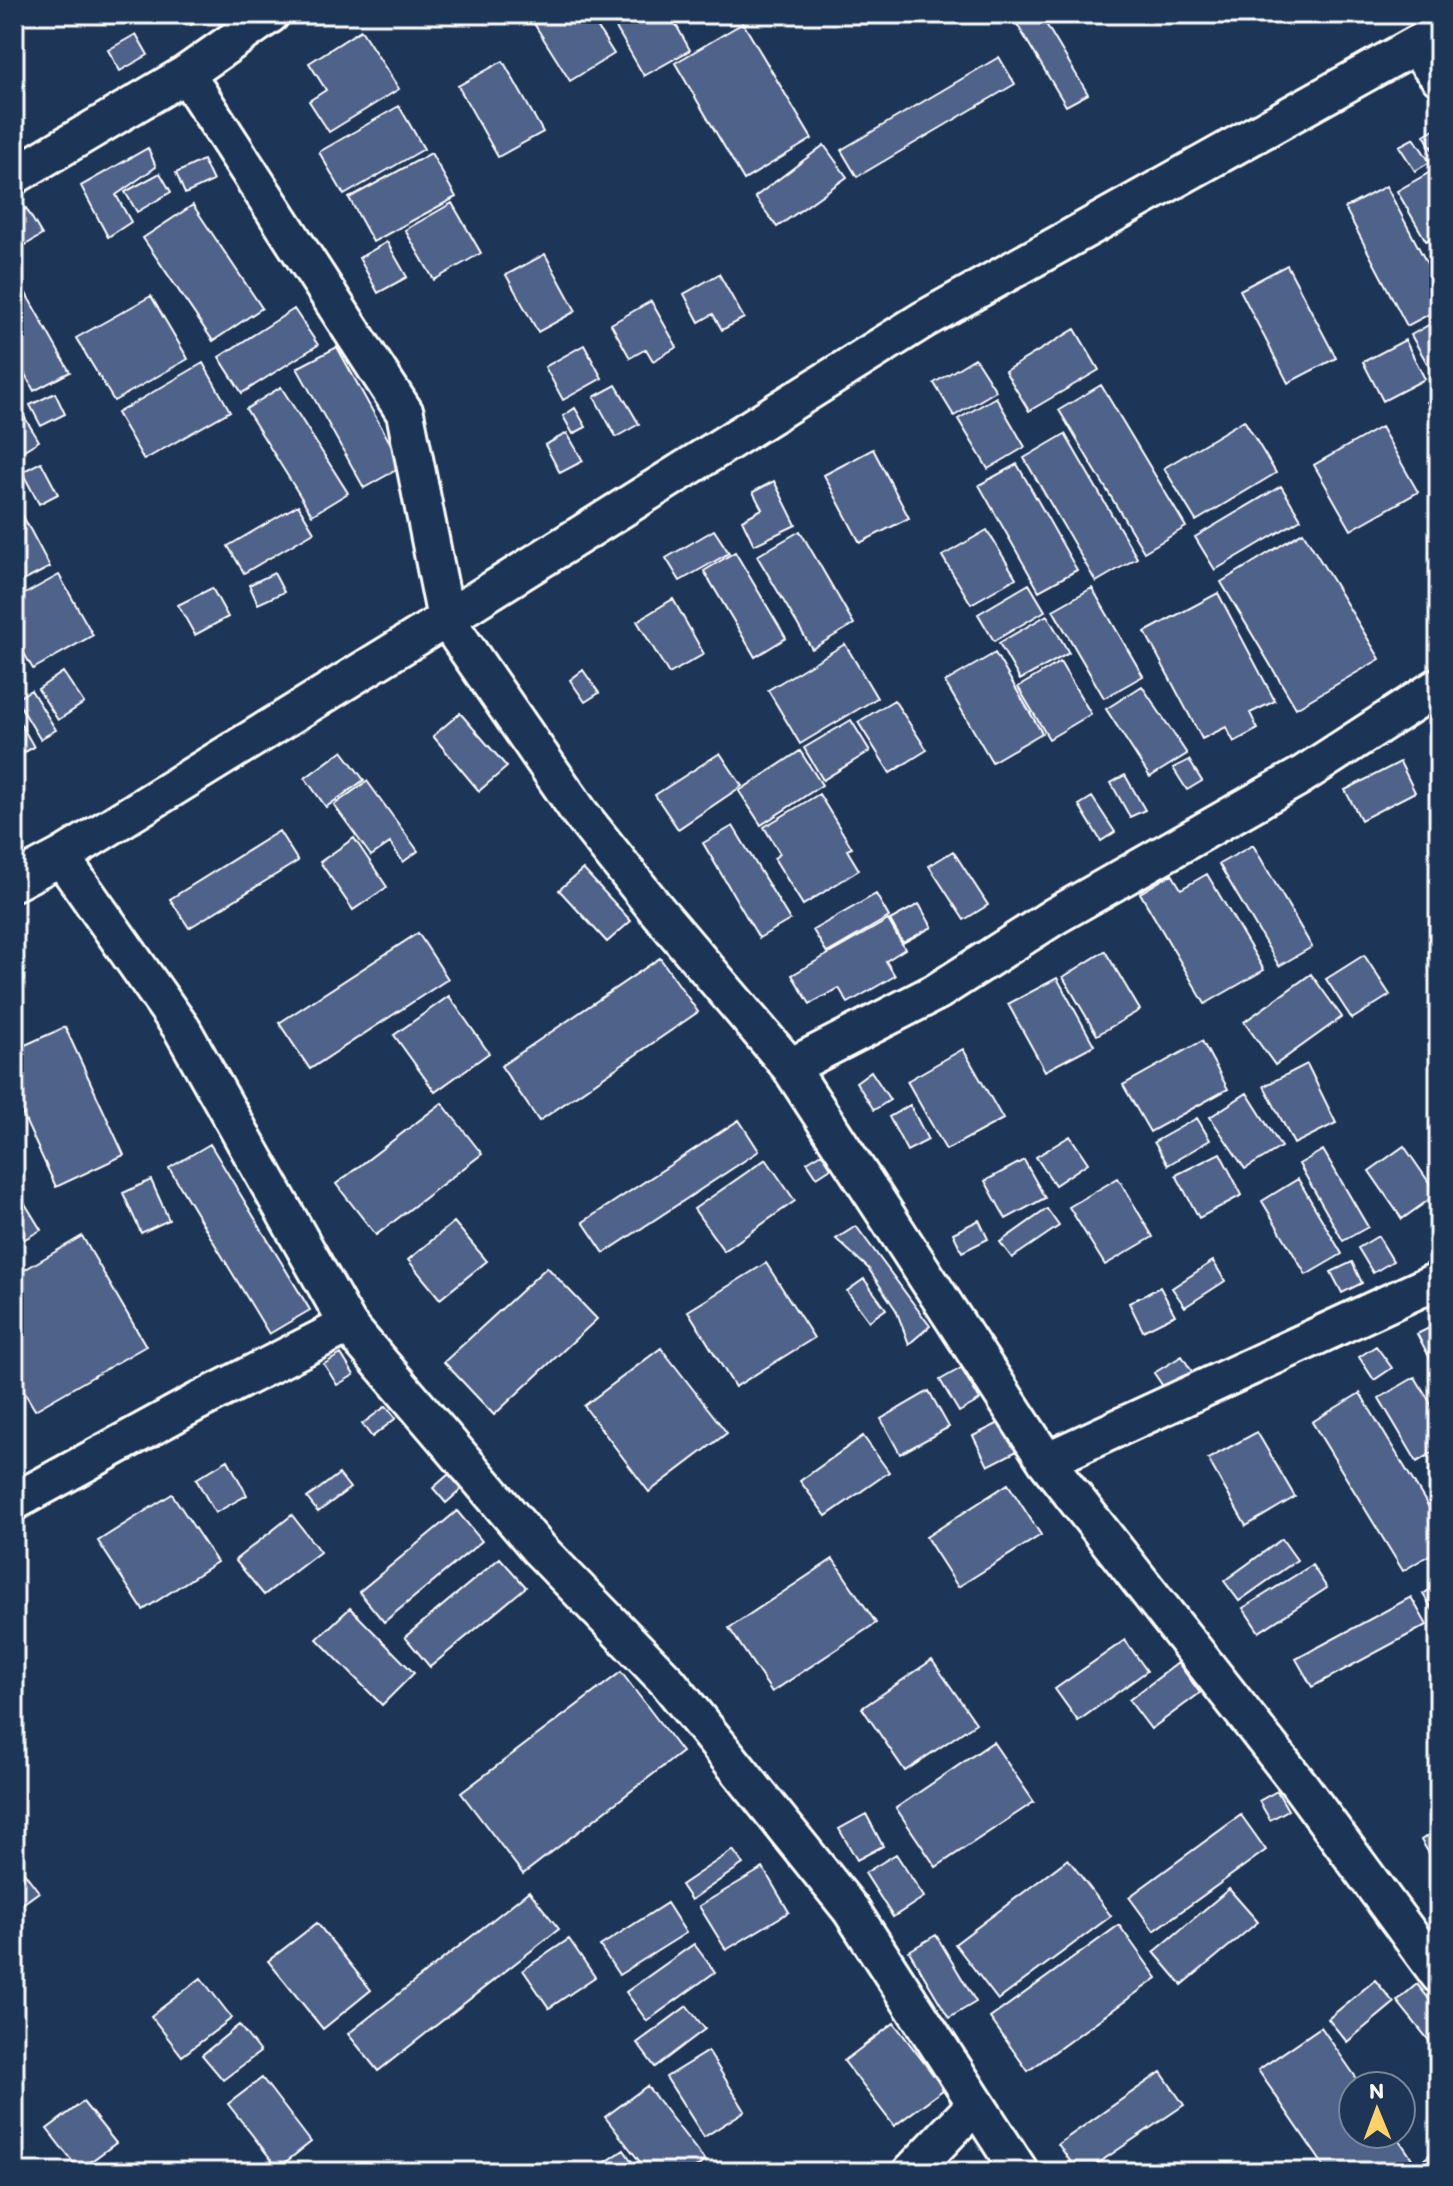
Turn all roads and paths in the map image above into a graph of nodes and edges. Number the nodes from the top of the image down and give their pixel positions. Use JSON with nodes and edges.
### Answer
{"nodes":[{"id":1,"x":271,"y":14,"type":"edge"},
{"id":2,"x":1427,"y":40,"type":"edge"},
{"id":3,"x":186,"y":74,"type":"junction"},
{"id":4,"x":1439,"y":77,"type":"edge"},
{"id":5,"x":15,"y":174,"type":"edge"},
{"id":6,"x":446,"y":619,"type":"junction"},
{"id":7,"x":1439,"y":686,"type":"edge"},
{"id":8,"x":61,"y":857,"type":"junction"},
{"id":9,"x":14,"y":882,"type":"edge"},
{"id":10,"x":790,"y":1067,"type":"junction"},
{"id":11,"x":1439,"y":1280,"type":"edge"},
{"id":12,"x":348,"y":1325,"type":"junction"},
{"id":13,"x":1046,"y":1461,"type":"junction"},
{"id":14,"x":14,"y":1502,"type":"edge"},
{"id":15,"x":1439,"y":1975,"type":"edge"},
{"id":16,"x":976,"y":2104,"type":"junction"},
{"id":17,"x":911,"y":2172,"type":"edge"},
{"id":18,"x":1020,"y":2172,"type":"edge"}],
"edges":[{"from":1,"to":3,"type":"street"},
{"from":2,"to":4,"type":"street"},
{"from":2,"to":6,"type":"street"},
{"from":3,"to":5,"type":"street"},
{"from":3,"to":6,"type":"street"},
{"from":6,"to":8,"type":"street"},
{"from":6,"to":10,"type":"street"},
{"from":7,"to":10,"type":"street"},
{"from":8,"to":9,"type":"street"},
{"from":8,"to":12,"type":"street"},
{"from":10,"to":13,"type":"street"},
{"from":11,"to":13,"type":"street"},
{"from":12,"to":14,"type":"street"},
{"from":12,"to":16,"type":"street"},
{"from":13,"to":15,"type":"street"},
{"from":16,"to":17,"type":"street"},
{"from":16,"to":18,"type":"street"}]}
